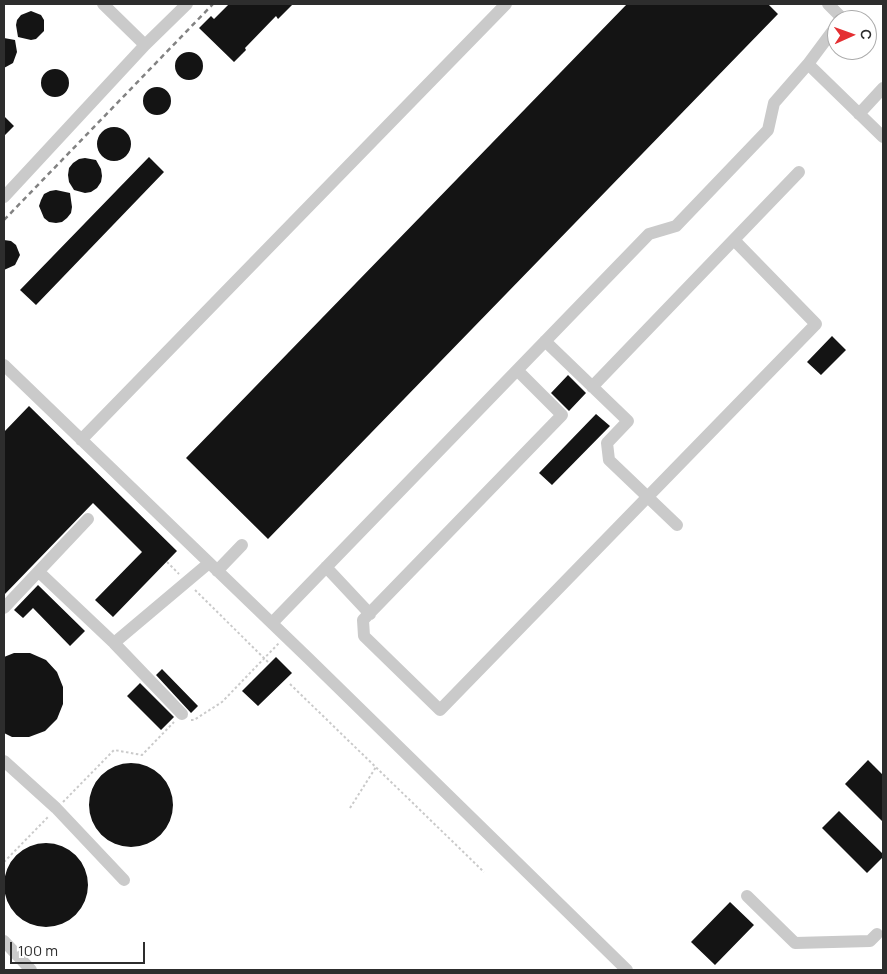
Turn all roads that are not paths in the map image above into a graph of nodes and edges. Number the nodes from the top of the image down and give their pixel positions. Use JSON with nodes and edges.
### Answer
{"nodes":[{"id":1,"x":103,"y":4,"type":"edge"},
{"id":2,"x":187,"y":4,"type":"edge"},
{"id":3,"x":506,"y":4,"type":"edge"},
{"id":4,"x":827,"y":38,"type":"edge"},
{"id":5,"x":145,"y":45,"type":"junction"},
{"id":6,"x":808,"y":64,"type":"junction"},
{"id":7,"x":883,"y":88,"type":"edge"},
{"id":8,"x":859,"y":114,"type":"junction"},
{"id":9,"x":883,"y":136,"type":"edge"},
{"id":10,"x":799,"y":172,"type":"dead end"},
{"id":11,"x":4,"y":197,"type":"edge"},
{"id":12,"x":734,"y":240,"type":"junction"},
{"id":13,"x":545,"y":341,"type":"junction"},
{"id":14,"x":4,"y":365,"type":"edge"},
{"id":15,"x":517,"y":370,"type":"junction"},
{"id":16,"x":592,"y":387,"type":"junction"},
{"id":17,"x":81,"y":440,"type":"junction"},
{"id":18,"x":648,"y":497,"type":"junction"},
{"id":19,"x":88,"y":520,"type":"dead end"},
{"id":20,"x":677,"y":525,"type":"dead end"},
{"id":21,"x":242,"y":545,"type":"dead end"},
{"id":22,"x":213,"y":567,"type":"junction"},
{"id":23,"x":326,"y":567,"type":"junction"},
{"id":24,"x":39,"y":572,"type":"junction"},
{"id":25,"x":4,"y":608,"type":"edge"},
{"id":26,"x":370,"y":614,"type":"junction"},
{"id":27,"x":272,"y":623,"type":"junction"},
{"id":28,"x":114,"y":643,"type":"junction"},
{"id":29,"x":182,"y":714,"type":"road end"},
{"id":30,"x":4,"y":761,"type":"edge"},
{"id":31,"x":124,"y":880,"type":"dead end"},
{"id":32,"x":747,"y":896,"type":"dead end"},
{"id":33,"x":881,"y":933,"type":"edge"},
{"id":34,"x":4,"y":940,"type":"edge"},
{"id":35,"x":31,"y":970,"type":"edge"},
{"id":36,"x":627,"y":970,"type":"edge"}],
"edges":[{"from":1,"to":5,"type":"street"},
{"from":2,"to":5,"type":"street"},
{"from":3,"to":17,"type":"street"},
{"from":4,"to":6,"type":"street"},
{"from":5,"to":11,"type":"street"},
{"from":6,"to":8,"type":"street"},
{"from":6,"to":13,"type":"street"},
{"from":7,"to":8,"type":"street"},
{"from":8,"to":9,"type":"street"},
{"from":10,"to":12,"type":"street"},
{"from":12,"to":16,"type":"street"},
{"from":12,"to":18,"type":"street"},
{"from":13,"to":15,"type":"street"},
{"from":13,"to":16,"type":"street"},
{"from":14,"to":17,"type":"street"},
{"from":15,"to":23,"type":"street"},
{"from":15,"to":26,"type":"street"},
{"from":16,"to":18,"type":"street"},
{"from":17,"to":22,"type":"street"},
{"from":18,"to":20,"type":"street"},
{"from":18,"to":26,"type":"street"},
{"from":19,"to":24,"type":"street"},
{"from":21,"to":22,"type":"street"},
{"from":22,"to":27,"type":"street"},
{"from":22,"to":28,"type":"street"},
{"from":23,"to":26,"type":"street"},
{"from":23,"to":27,"type":"street"},
{"from":24,"to":25,"type":"street"},
{"from":24,"to":28,"type":"street"},
{"from":27,"to":36,"type":"street"},
{"from":28,"to":29,"type":"street"},
{"from":30,"to":31,"type":"street"},
{"from":32,"to":33,"type":"street"},
{"from":34,"to":35,"type":"street"}]}
